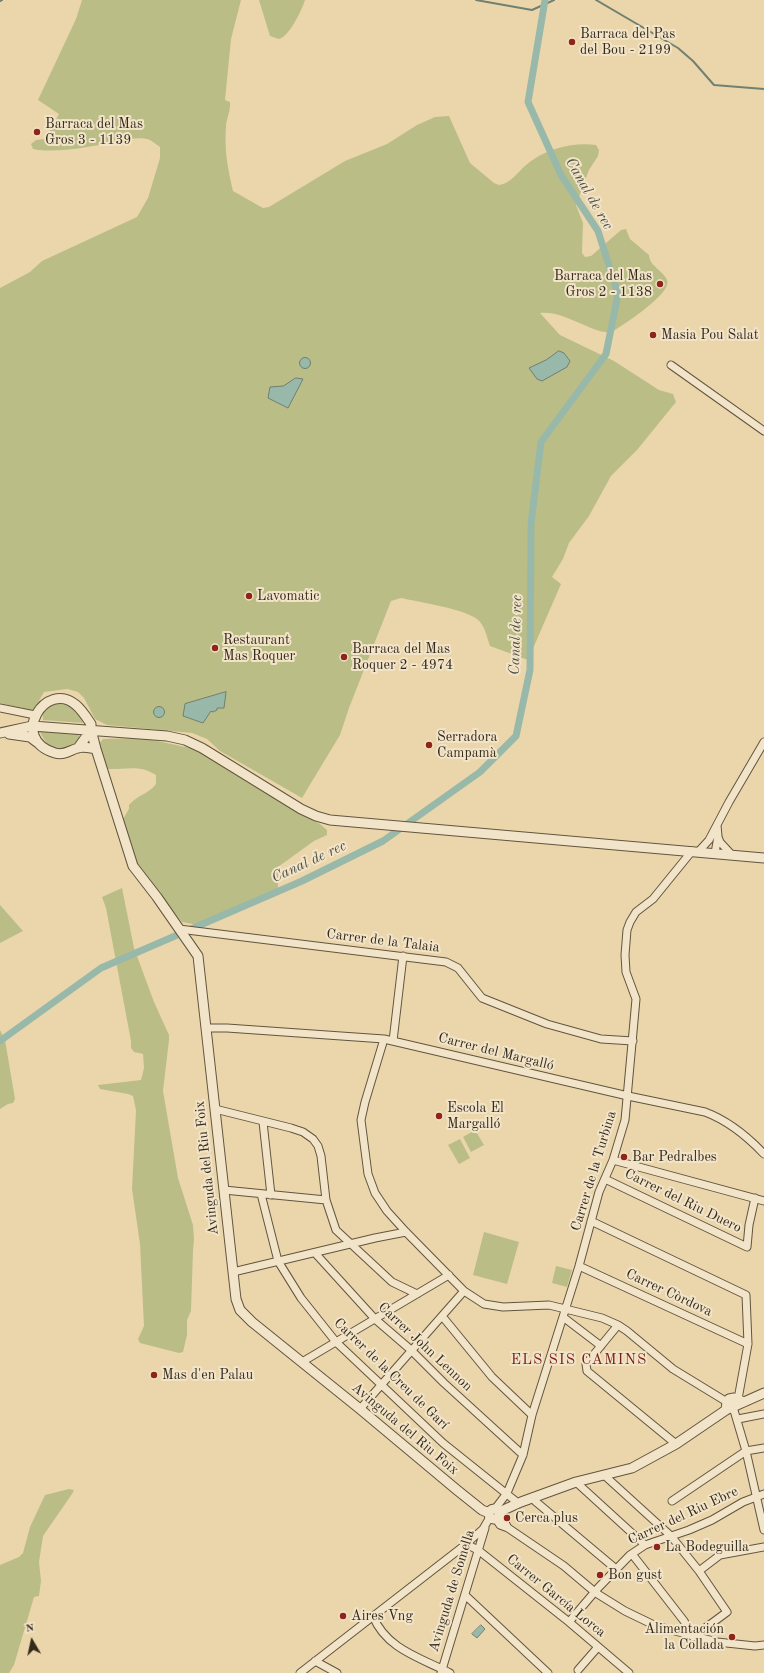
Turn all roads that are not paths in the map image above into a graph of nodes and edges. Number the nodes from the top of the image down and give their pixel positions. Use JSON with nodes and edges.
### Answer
{"nodes":[{"id":1,"x":671,"y":365,"type":"dead end"},
{"id":2,"x":764,"y":431,"type":"edge"},
{"id":3,"x":0,"y":708,"type":"edge"},
{"id":4,"x":35,"y":715,"type":"junction"},
{"id":5,"x":32,"y":726,"type":"junction"},
{"id":6,"x":91,"y":730,"type":"junction"},
{"id":7,"x":0,"y":733,"type":"edge"},
{"id":8,"x":764,"y":742,"type":"edge"},
{"id":9,"x":39,"y":744,"type":"junction"},
{"id":10,"x":78,"y":748,"type":"junction"},
{"id":11,"x":96,"y":749,"type":"junction"},
{"id":12,"x":717,"y":825,"type":"junction"},
{"id":13,"x":718,"y":836,"type":"junction"},
{"id":14,"x":709,"y":840,"type":"junction"},
{"id":15,"x":695,"y":851,"type":"junction"},
{"id":16,"x":715,"y":853,"type":"junction"},
{"id":17,"x":731,"y":854,"type":"junction"},
{"id":18,"x":764,"y":858,"type":"edge"},
{"id":19,"x":179,"y":929,"type":"junction"},
{"id":20,"x":403,"y":956,"type":"junction"},
{"id":21,"x":206,"y":1028,"type":"junction"},
{"id":22,"x":384,"y":1039,"type":"junction"},
{"id":23,"x":393,"y":1041,"type":"junction"},
{"id":24,"x":633,"y":1041,"type":"junction"},
{"id":25,"x":628,"y":1096,"type":"junction"},
{"id":26,"x":215,"y":1109,"type":"junction"},
{"id":27,"x":263,"y":1122,"type":"junction"},
{"id":28,"x":764,"y":1154,"type":"edge"},
{"id":29,"x":613,"y":1160,"type":"junction"},
{"id":30,"x":605,"y":1179,"type":"junction"},
{"id":31,"x":224,"y":1190,"type":"junction"},
{"id":32,"x":261,"y":1194,"type":"junction"},
{"id":33,"x":271,"y":1195,"type":"junction"},
{"id":34,"x":754,"y":1198,"type":"junction"},
{"id":35,"x":326,"y":1200,"type":"junction"},
{"id":36,"x":764,"y":1201,"type":"edge"},
{"id":37,"x":591,"y":1221,"type":"junction"},
{"id":38,"x":406,"y":1232,"type":"junction"},
{"id":39,"x":352,"y":1243,"type":"junction"},
{"id":40,"x":315,"y":1252,"type":"junction"},
{"id":41,"x":278,"y":1261,"type":"junction"},
{"id":42,"x":579,"y":1266,"type":"junction"},
{"id":43,"x":233,"y":1272,"type":"junction"},
{"id":44,"x":449,"y":1275,"type":"junction"},
{"id":45,"x":464,"y":1291,"type":"junction"},
{"id":46,"x":417,"y":1294,"type":"junction"},
{"id":47,"x":564,"y":1313,"type":"junction"},
{"id":48,"x":442,"y":1316,"type":"junction"},
{"id":49,"x":375,"y":1319,"type":"junction"},
{"id":50,"x":618,"y":1325,"type":"junction"},
{"id":51,"x":336,"y":1342,"type":"junction"},
{"id":52,"x":748,"y":1344,"type":"junction"},
{"id":53,"x":601,"y":1346,"type":"junction"},
{"id":54,"x":411,"y":1350,"type":"junction"},
{"id":55,"x":302,"y":1362,"type":"junction"},
{"id":56,"x":381,"y":1384,"type":"junction"},
{"id":57,"x":764,"y":1393,"type":"edge"},
{"id":58,"x":734,"y":1404,"type":"junction"},
{"id":59,"x":360,"y":1409,"type":"junction"},
{"id":60,"x":764,"y":1414,"type":"edge"},
{"id":61,"x":532,"y":1415,"type":"junction"},
{"id":62,"x":738,"y":1419,"type":"junction"},
{"id":63,"x":676,"y":1444,"type":"junction"},
{"id":64,"x":764,"y":1448,"type":"edge"},
{"id":65,"x":746,"y":1451,"type":"junction"},
{"id":66,"x":523,"y":1454,"type":"junction"},
{"id":67,"x":604,"y":1475,"type":"junction"},
{"id":68,"x":576,"y":1482,"type":"junction"},
{"id":69,"x":507,"y":1493,"type":"junction"},
{"id":70,"x":764,"y":1494,"type":"edge"},
{"id":71,"x":756,"y":1496,"type":"junction"},
{"id":72,"x":533,"y":1497,"type":"junction"},
{"id":73,"x":672,"y":1501,"type":"dead end"},
{"id":74,"x":515,"y":1504,"type":"junction"},
{"id":75,"x":494,"y":1514,"type":"junction"},
{"id":76,"x":764,"y":1530,"type":"edge"},
{"id":77,"x":671,"y":1536,"type":"junction"},
{"id":78,"x":465,"y":1545,"type":"junction"},
{"id":79,"x":645,"y":1545,"type":"junction"},
{"id":80,"x":764,"y":1547,"type":"edge"},
{"id":81,"x":478,"y":1550,"type":"junction"},
{"id":82,"x":632,"y":1554,"type":"junction"},
{"id":83,"x":616,"y":1569,"type":"junction"},
{"id":84,"x":699,"y":1571,"type":"junction"},
{"id":85,"x":594,"y":1592,"type":"junction"},
{"id":86,"x":465,"y":1595,"type":"junction"},
{"id":87,"x":373,"y":1616,"type":"junction"},
{"id":88,"x":570,"y":1622,"type":"junction"},
{"id":89,"x":693,"y":1636,"type":"junction"},
{"id":90,"x":764,"y":1645,"type":"edge"},
{"id":91,"x":598,"y":1647,"type":"junction"},
{"id":92,"x":315,"y":1661,"type":"junction"},
{"id":93,"x":578,"y":1670,"type":"dead end"},
{"id":94,"x":441,"y":1671,"type":"edge"},
{"id":95,"x":300,"y":1673,"type":"edge"},
{"id":96,"x":337,"y":1673,"type":"edge"},
{"id":97,"x":450,"y":1673,"type":"edge"},
{"id":98,"x":548,"y":1673,"type":"edge"},
{"id":99,"x":628,"y":1673,"type":"edge"}],
"edges":[{"from":1,"to":2,"type":"street"},
{"from":3,"to":4,"type":"street"},
{"from":4,"to":5,"type":"street"},
{"from":4,"to":6,"type":"street","name":"Avinguda del Riu Foix"},
{"from":5,"to":6,"type":"street"},
{"from":5,"to":7,"type":"street"},
{"from":5,"to":9,"type":"street"},
{"from":6,"to":10,"type":"street"},
{"from":6,"to":11,"type":"street","name":"Avinguda del Riu Foix"},
{"from":6,"to":15,"type":"street"},
{"from":7,"to":9,"type":"street"},
{"from":8,"to":12,"type":"street","name":"Carrer de la Turbina"},
{"from":9,"to":10,"type":"street"},
{"from":10,"to":11,"type":"street"},
{"from":11,"to":19,"type":"street","name":"Avinguda del Riu Foix"},
{"from":12,"to":13,"type":"street"},
{"from":12,"to":14,"type":"street","name":"Carrer de la Turbina"},
{"from":13,"to":16,"type":"street"},
{"from":13,"to":17,"type":"street"},
{"from":14,"to":15,"type":"street","name":"Carrer de la Turbina"},
{"from":14,"to":16,"type":"street"},
{"from":15,"to":16,"type":"street"},
{"from":15,"to":24,"type":"street","name":"Carrer de la Turbina"},
{"from":16,"to":17,"type":"street"},
{"from":17,"to":18,"type":"street"},
{"from":19,"to":20,"type":"street","name":"Carrer de la Talaia"},
{"from":19,"to":21,"type":"street","name":"Avinguda del Riu Foix"},
{"from":20,"to":23,"type":"street"},
{"from":20,"to":24,"type":"street","name":"Carrer de la Talaia"},
{"from":21,"to":22,"type":"street","name":"Carrer del Margalló"},
{"from":21,"to":26,"type":"street","name":"Avinguda del Riu Foix"},
{"from":22,"to":23,"type":"street","name":"Carrer del Margalló"},
{"from":22,"to":38,"type":"street"},
{"from":23,"to":25,"type":"street","name":"Carrer del Margalló"},
{"from":24,"to":25,"type":"street","name":"Carrer de la Turbina"},
{"from":25,"to":28,"type":"street","name":"Carrer del Margalló"},
{"from":25,"to":29,"type":"street","name":"Carrer de la Turbina"},
{"from":26,"to":27,"type":"street"},
{"from":26,"to":31,"type":"street","name":"Avinguda del Riu Foix"},
{"from":27,"to":33,"type":"street"},
{"from":27,"to":35,"type":"street"},
{"from":29,"to":30,"type":"street","name":"Carrer de la Turbina"},
{"from":29,"to":34,"type":"street"},
{"from":30,"to":34,"type":"street","name":"Carrer del Riu Duero"},
{"from":30,"to":37,"type":"street","name":"Carrer de la Turbina"},
{"from":31,"to":32,"type":"street"},
{"from":31,"to":43,"type":"street","name":"Avinguda del Riu Foix"},
{"from":32,"to":33,"type":"street"},
{"from":32,"to":41,"type":"street","name":"Carrer de la Creu de Garí"},
{"from":33,"to":35,"type":"street"},
{"from":34,"to":36,"type":"street"},
{"from":35,"to":39,"type":"street"},
{"from":37,"to":42,"type":"street","name":"Carrer de la Turbina"},
{"from":37,"to":52,"type":"street"},
{"from":38,"to":39,"type":"street"},
{"from":38,"to":44,"type":"street"},
{"from":39,"to":40,"type":"street"},
{"from":39,"to":46,"type":"street"},
{"from":40,"to":41,"type":"street"},
{"from":40,"to":49,"type":"street","name":"Carrer John Lennon"},
{"from":41,"to":43,"type":"street"},
{"from":41,"to":51,"type":"street","name":"Carrer de la Creu de Garí"},
{"from":42,"to":47,"type":"street","name":"Carrer de la Turbina"},
{"from":42,"to":52,"type":"street","name":"Carrer Còrdova"},
{"from":43,"to":55,"type":"street","name":"Avinguda del Riu Foix"},
{"from":44,"to":45,"type":"street"},
{"from":44,"to":46,"type":"street"},
{"from":45,"to":47,"type":"street"},
{"from":45,"to":48,"type":"street"},
{"from":46,"to":49,"type":"street"},
{"from":47,"to":50,"type":"street"},
{"from":47,"to":53,"type":"street"},
{"from":47,"to":61,"type":"street","name":"Carrer de la Turbina"},
{"from":48,"to":54,"type":"street"},
{"from":48,"to":61,"type":"street"},
{"from":49,"to":51,"type":"street"},
{"from":49,"to":54,"type":"street","name":"Carrer John Lennon"},
{"from":50,"to":53,"type":"street"},
{"from":50,"to":58,"type":"street"},
{"from":51,"to":55,"type":"street"},
{"from":51,"to":56,"type":"street","name":"Carrer de la Creu de Garí"},
{"from":52,"to":58,"type":"street"},
{"from":53,"to":63,"type":"street"},
{"from":54,"to":56,"type":"street"},
{"from":54,"to":66,"type":"street","name":"Carrer John Lennon"},
{"from":55,"to":59,"type":"street","name":"Avinguda del Riu Foix"},
{"from":56,"to":59,"type":"street"},
{"from":56,"to":69,"type":"street","name":"Carrer de la Creu de Garí"},
{"from":57,"to":58,"type":"street"},
{"from":58,"to":62,"type":"street"},
{"from":58,"to":63,"type":"street"},
{"from":59,"to":75,"type":"street","name":"Avinguda del Riu Foix"},
{"from":60,"to":62,"type":"street"},
{"from":61,"to":66,"type":"street","name":"Carrer de la Turbina"},
{"from":62,"to":65,"type":"street"},
{"from":63,"to":67,"type":"street"},
{"from":64,"to":65,"type":"street"},
{"from":65,"to":71,"type":"street"},
{"from":65,"to":73,"type":"street"},
{"from":66,"to":69,"type":"street","name":"Carrer de la Turbina"},
{"from":67,"to":68,"type":"street"},
{"from":67,"to":77,"type":"street"},
{"from":68,"to":72,"type":"street"},
{"from":68,"to":79,"type":"street"},
{"from":69,"to":74,"type":"street","name":"Carrer de la Creu de Garí"},
{"from":69,"to":75,"type":"street","name":"Carrer de la Turbina"},
{"from":70,"to":71,"type":"street","name":"Carrer del Riu Ebre"},
{"from":71,"to":76,"type":"street"},
{"from":71,"to":77,"type":"street","name":"Carrer del Riu Ebre"},
{"from":72,"to":74,"type":"street"},
{"from":72,"to":83,"type":"street"},
{"from":74,"to":75,"type":"street"},
{"from":75,"to":78,"type":"street"},
{"from":75,"to":81,"type":"street","name":"Avinguda de Somella"},
{"from":75,"to":85,"type":"street"},
{"from":77,"to":79,"type":"street","name":"Carrer del Riu Ebre"},
{"from":77,"to":84,"type":"street"},
{"from":78,"to":81,"type":"street","name":"Carrer García Lorca"},
{"from":78,"to":87,"type":"street"},
{"from":79,"to":82,"type":"street","name":"Carrer del Riu Ebre"},
{"from":80,"to":84,"type":"street"},
{"from":81,"to":86,"type":"street","name":"Avinguda de Somella"},
{"from":81,"to":88,"type":"street","name":"Carrer García Lorca"},
{"from":82,"to":83,"type":"street","name":"Carrer del Riu Ebre"},
{"from":82,"to":89,"type":"street"},
{"from":83,"to":85,"type":"street","name":"Carrer del Riu Ebre"},
{"from":84,"to":89,"type":"street"},
{"from":85,"to":88,"type":"street","name":"Carrer del Riu Ebre"},
{"from":85,"to":89,"type":"street"},
{"from":86,"to":94,"type":"street","name":"Avinguda de Somella"},
{"from":86,"to":98,"type":"street"},
{"from":87,"to":92,"type":"street"},
{"from":87,"to":94,"type":"street"},
{"from":88,"to":91,"type":"street","name":"Carrer García Lorca"},
{"from":89,"to":90,"type":"street"},
{"from":91,"to":93,"type":"street"},
{"from":91,"to":99,"type":"street","name":"Carrer García Lorca"},
{"from":92,"to":95,"type":"street"},
{"from":92,"to":96,"type":"street"},
{"from":94,"to":97,"type":"street"}]}
